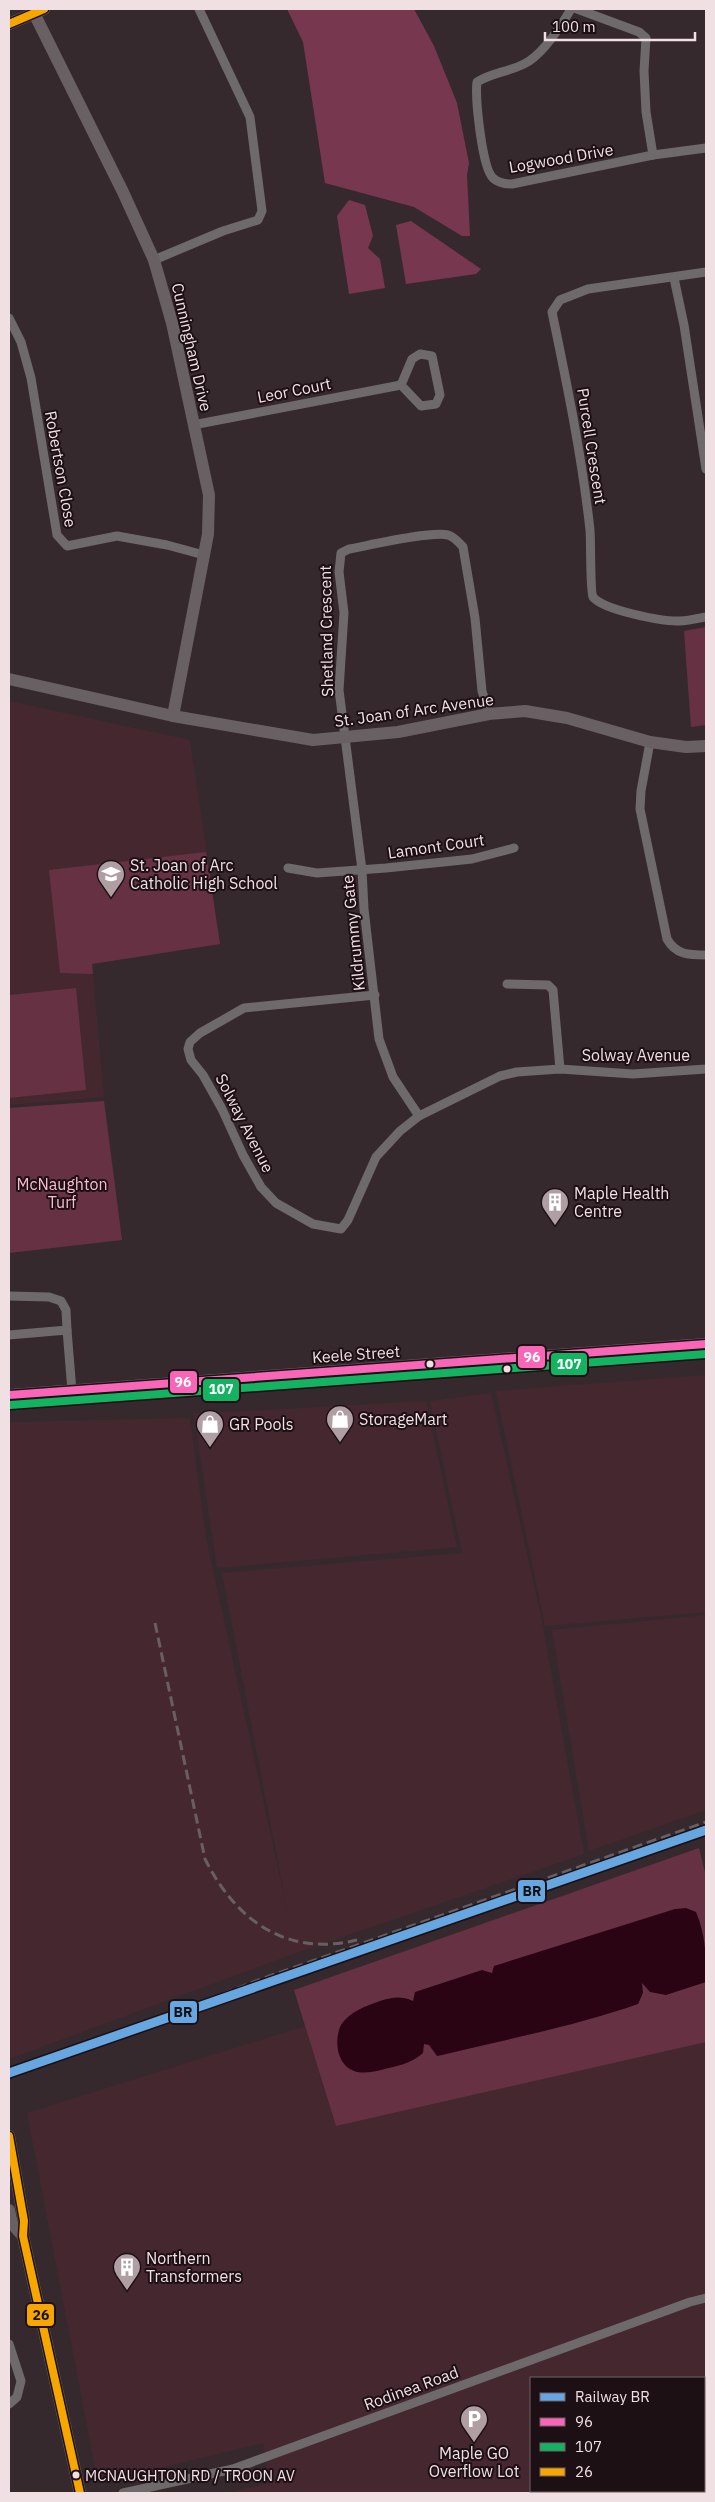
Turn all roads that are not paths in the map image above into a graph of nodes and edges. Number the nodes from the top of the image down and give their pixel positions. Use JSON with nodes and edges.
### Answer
{"nodes":[{"id":1,"x":199,"y":9,"type":"edge"},
{"id":2,"x":571,"y":9,"type":"edge"},
{"id":3,"x":577,"y":9,"type":"edge"},
{"id":4,"x":37,"y":10,"type":"edge"},
{"id":5,"x":9,"y":24,"type":"edge"},
{"id":6,"x":706,"y":148,"type":"edge"},
{"id":7,"x":654,"y":155,"type":"junction"},
{"id":8,"x":154,"y":260,"type":"junction"},
{"id":9,"x":706,"y":272,"type":"edge"},
{"id":10,"x":674,"y":278,"type":"junction"},
{"id":11,"x":9,"y":319,"type":"edge"},
{"id":12,"x":401,"y":385,"type":"junction"},
{"id":13,"x":193,"y":425,"type":"junction"},
{"id":14,"x":706,"y":469,"type":"edge"},
{"id":15,"x":204,"y":554,"type":"junction"},
{"id":16,"x":706,"y":617,"type":"edge"},
{"id":17,"x":9,"y":679,"type":"edge"},
{"id":18,"x":489,"y":714,"type":"junction"},
{"id":19,"x":173,"y":716,"type":"junction"},
{"id":20,"x":345,"y":738,"type":"junction"},
{"id":21,"x":650,"y":742,"type":"junction"},
{"id":22,"x":706,"y":746,"type":"edge"},
{"id":23,"x":514,"y":848,"type":"dead end"},
{"id":24,"x":288,"y":868,"type":"dead end"},
{"id":25,"x":362,"y":870,"type":"junction"},
{"id":26,"x":706,"y":955,"type":"edge"},
{"id":27,"x":507,"y":984,"type":"dead end"},
{"id":28,"x":375,"y":995,"type":"junction"},
{"id":29,"x":560,"y":1069,"type":"junction"},
{"id":30,"x":706,"y":1069,"type":"edge"},
{"id":31,"x":419,"y":1116,"type":"junction"},
{"id":32,"x":9,"y":1296,"type":"edge"},
{"id":33,"x":68,"y":1330,"type":"junction"},
{"id":34,"x":9,"y":1335,"type":"edge"},
{"id":35,"x":706,"y":1344,"type":"edge"},
{"id":36,"x":72,"y":1391,"type":"junction"},
{"id":37,"x":9,"y":1395,"type":"edge"},
{"id":38,"x":9,"y":2136,"type":"edge"},
{"id":39,"x":9,"y":2210,"type":"edge"},
{"id":40,"x":23,"y":2236,"type":"junction"},
{"id":41,"x":706,"y":2298,"type":"edge"},
{"id":42,"x":9,"y":2344,"type":"edge"},
{"id":43,"x":9,"y":2404,"type":"edge"},
{"id":44,"x":80,"y":2493,"type":"edge"},
{"id":45,"x":123,"y":2493,"type":"edge"}],
"edges":[{"from":1,"to":8,"type":"street"},
{"from":2,"to":7,"type":"street","name":"Logwood Drive"},
{"from":3,"to":7,"type":"street"},
{"from":4,"to":5,"type":"street"},
{"from":4,"to":8,"type":"street","name":"Cunningham Drive"},
{"from":6,"to":7,"type":"street","name":"Logwood Drive"},
{"from":8,"to":13,"type":"street","name":"Cunningham Drive"},
{"from":9,"to":10,"type":"street","name":"Purcell Crescent"},
{"from":10,"to":14,"type":"street"},
{"from":10,"to":16,"type":"street","name":"Purcell Crescent"},
{"from":11,"to":15,"type":"street","name":"Robertson Close"},
{"from":12,"to":12,"type":"street"},
{"from":12,"to":13,"type":"street","name":"Leor Court"},
{"from":13,"to":15,"type":"street","name":"Cunningham Drive"},
{"from":15,"to":19,"type":"street","name":"Cunningham Drive"},
{"from":17,"to":19,"type":"street","name":"St. Joan of Arc Avenue"},
{"from":18,"to":20,"type":"street","name":"St. Joan of Arc Avenue"},
{"from":18,"to":20,"type":"street","name":"Shetland Crescent"},
{"from":18,"to":21,"type":"street","name":"St. Joan of Arc Avenue"},
{"from":19,"to":20,"type":"street","name":"St. Joan of Arc Avenue"},
{"from":20,"to":25,"type":"street","name":"Kildrummy Gate"},
{"from":21,"to":22,"type":"street","name":"St. Joan of Arc Avenue"},
{"from":21,"to":26,"type":"street"},
{"from":23,"to":25,"type":"street","name":"Lamont Court"},
{"from":24,"to":25,"type":"street","name":"Lamont Court"},
{"from":25,"to":28,"type":"street","name":"Kildrummy Gate"},
{"from":27,"to":29,"type":"street"},
{"from":28,"to":31,"type":"street","name":"Kildrummy Gate"},
{"from":28,"to":31,"type":"street","name":"Solway Avenue"},
{"from":29,"to":30,"type":"street","name":"Solway Avenue"},
{"from":29,"to":31,"type":"street","name":"Solway Avenue"},
{"from":32,"to":33,"type":"street"},
{"from":33,"to":34,"type":"street"},
{"from":33,"to":36,"type":"street"},
{"from":35,"to":36,"type":"street","name":"Keele Street"},
{"from":36,"to":37,"type":"street","name":"Keele Street"},
{"from":38,"to":40,"type":"street"},
{"from":39,"to":40,"type":"street"},
{"from":40,"to":44,"type":"street"},
{"from":41,"to":45,"type":"street","name":"Rodinea Road"},
{"from":42,"to":43,"type":"street"}]}
